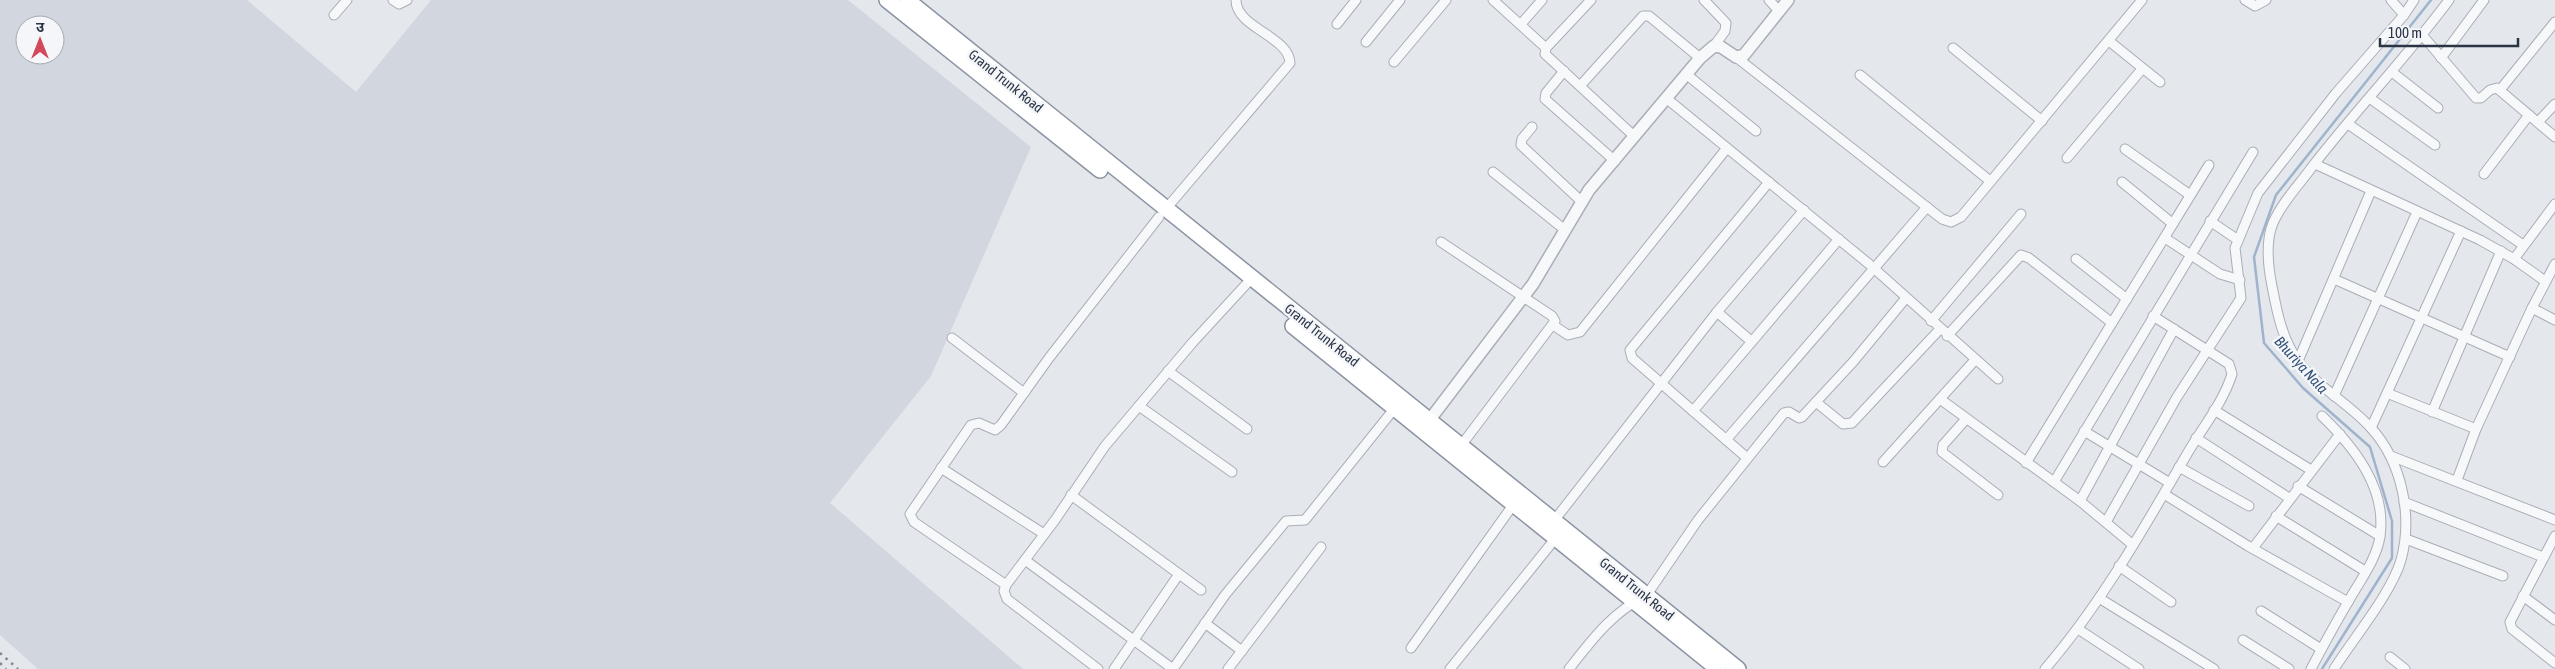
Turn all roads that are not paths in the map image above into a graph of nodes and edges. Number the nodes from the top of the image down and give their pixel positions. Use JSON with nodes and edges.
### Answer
{"nodes":[{"id":1,"x":347,"y":0,"type":"edge"},
{"id":2,"x":393,"y":0,"type":"edge"},
{"id":3,"x":406,"y":0,"type":"edge"},
{"id":4,"x":887,"y":0,"type":"edge"},
{"id":5,"x":907,"y":0,"type":"edge"},
{"id":6,"x":1236,"y":0,"type":"edge"},
{"id":7,"x":1356,"y":0,"type":"edge"},
{"id":8,"x":1400,"y":0,"type":"edge"},
{"id":9,"x":1446,"y":0,"type":"edge"},
{"id":10,"x":1493,"y":0,"type":"edge"},
{"id":11,"x":1542,"y":0,"type":"edge"},
{"id":12,"x":1591,"y":0,"type":"edge"},
{"id":13,"x":1704,"y":0,"type":"edge"},
{"id":14,"x":1769,"y":0,"type":"edge"},
{"id":15,"x":1788,"y":0,"type":"edge"},
{"id":16,"x":2142,"y":0,"type":"edge"},
{"id":17,"x":2245,"y":0,"type":"edge"},
{"id":18,"x":2266,"y":0,"type":"edge"},
{"id":19,"x":2391,"y":0,"type":"edge"},
{"id":20,"x":2414,"y":0,"type":"edge"},
{"id":21,"x":2449,"y":0,"type":"edge"},
{"id":22,"x":2484,"y":0,"type":"edge"},
{"id":23,"x":1779,"y":11,"type":"junction"},
{"id":24,"x":334,"y":15,"type":"dead end"},
{"id":25,"x":2404,"y":15,"type":"junction"},
{"id":26,"x":2555,"y":22,"type":"edge"},
{"id":27,"x":1337,"y":24,"type":"dead end"},
{"id":28,"x":1521,"y":24,"type":"junction"},
{"id":29,"x":2423,"y":36,"type":"junction"},
{"id":30,"x":2109,"y":41,"type":"junction"},
{"id":31,"x":1366,"y":42,"type":"dead end"},
{"id":32,"x":1714,"y":46,"type":"junction"},
{"id":33,"x":1546,"y":48,"type":"junction"},
{"id":34,"x":1953,"y":48,"type":"dead end"},
{"id":35,"x":1736,"y":57,"type":"junction"},
{"id":36,"x":1700,"y":58,"type":"junction"},
{"id":37,"x":2441,"y":58,"type":"junction"},
{"id":38,"x":1394,"y":62,"type":"dead end"},
{"id":39,"x":2142,"y":69,"type":"junction"},
{"id":40,"x":1564,"y":72,"type":"junction"},
{"id":41,"x":2392,"y":72,"type":"junction"},
{"id":42,"x":1686,"y":74,"type":"junction"},
{"id":43,"x":1860,"y":75,"type":"dead end"},
{"id":44,"x":2160,"y":82,"type":"dead end"},
{"id":45,"x":1580,"y":86,"type":"junction"},
{"id":46,"x":2500,"y":90,"type":"junction"},
{"id":47,"x":1666,"y":98,"type":"junction"},
{"id":48,"x":2371,"y":99,"type":"junction"},
{"id":49,"x":2555,"y":104,"type":"edge"},
{"id":50,"x":2438,"y":108,"type":"dead end"},
{"id":51,"x":2529,"y":115,"type":"junction"},
{"id":52,"x":2042,"y":121,"type":"junction"},
{"id":53,"x":2538,"y":122,"type":"junction"},
{"id":54,"x":2348,"y":124,"type":"junction"},
{"id":55,"x":1532,"y":127,"type":"dead end"},
{"id":56,"x":1756,"y":131,"type":"dead end"},
{"id":57,"x":1634,"y":136,"type":"junction"},
{"id":58,"x":2555,"y":137,"type":"edge"},
{"id":59,"x":2435,"y":145,"type":"dead end"},
{"id":60,"x":1727,"y":148,"type":"junction"},
{"id":61,"x":2125,"y":149,"type":"dead end"},
{"id":62,"x":2253,"y":152,"type":"dead end"},
{"id":63,"x":2067,"y":158,"type":"dead end"},
{"id":64,"x":1615,"y":161,"type":"junction"},
{"id":65,"x":2315,"y":164,"type":"junction"},
{"id":66,"x":2209,"y":165,"type":"dead end"},
{"id":67,"x":1493,"y":172,"type":"dead end"},
{"id":68,"x":2484,"y":174,"type":"dead end"},
{"id":69,"x":1990,"y":181,"type":"junction"},
{"id":70,"x":1770,"y":182,"type":"junction"},
{"id":71,"x":2122,"y":182,"type":"dead end"},
{"id":72,"x":2371,"y":191,"type":"junction"},
{"id":73,"x":2190,"y":195,"type":"junction"},
{"id":74,"x":1581,"y":201,"type":"junction"},
{"id":75,"x":1147,"y":202,"type":"junction"},
{"id":76,"x":2555,"y":204,"type":"edge"},
{"id":77,"x":1926,"y":207,"type":"junction"},
{"id":78,"x":1804,"y":210,"type":"junction"},
{"id":79,"x":2417,"y":212,"type":"junction"},
{"id":80,"x":1162,"y":214,"type":"junction"},
{"id":81,"x":2021,"y":214,"type":"dead end"},
{"id":82,"x":2210,"y":221,"type":"junction"},
{"id":83,"x":2173,"y":224,"type":"junction"},
{"id":84,"x":1565,"y":230,"type":"junction"},
{"id":85,"x":2461,"y":231,"type":"junction"},
{"id":86,"x":2164,"y":238,"type":"junction"},
{"id":87,"x":1839,"y":239,"type":"junction"},
{"id":88,"x":2238,"y":240,"type":"junction"},
{"id":89,"x":1441,"y":242,"type":"dead end"},
{"id":90,"x":2523,"y":245,"type":"junction"},
{"id":91,"x":2501,"y":251,"type":"junction"},
{"id":92,"x":2190,"y":254,"type":"junction"},
{"id":93,"x":2076,"y":259,"type":"dead end"},
{"id":94,"x":2514,"y":259,"type":"junction"},
{"id":95,"x":2555,"y":264,"type":"edge"},
{"id":96,"x":1873,"y":268,"type":"junction"},
{"id":97,"x":2334,"y":278,"type":"junction"},
{"id":98,"x":2240,"y":280,"type":"junction"},
{"id":99,"x":2545,"y":281,"type":"junction"},
{"id":100,"x":1248,"y":282,"type":"junction"},
{"id":101,"x":1524,"y":297,"type":"junction"},
{"id":102,"x":2378,"y":297,"type":"junction"},
{"id":103,"x":1906,"y":298,"type":"junction"},
{"id":104,"x":2127,"y":299,"type":"junction"},
{"id":105,"x":2532,"y":308,"type":"junction"},
{"id":106,"x":1717,"y":312,"type":"junction"},
{"id":107,"x":2153,"y":316,"type":"junction"},
{"id":108,"x":2422,"y":318,"type":"junction"},
{"id":109,"x":2555,"y":320,"type":"edge"},
{"id":110,"x":1931,"y":321,"type":"junction"},
{"id":111,"x":2112,"y":323,"type":"junction"},
{"id":112,"x":1554,"y":325,"type":"junction"},
{"id":113,"x":2174,"y":330,"type":"junction"},
{"id":114,"x":1943,"y":332,"type":"junction"},
{"id":115,"x":952,"y":338,"type":"dead end"},
{"id":116,"x":2463,"y":338,"type":"junction"},
{"id":117,"x":1751,"y":340,"type":"junction"},
{"id":118,"x":2205,"y":350,"type":"junction"},
{"id":119,"x":2510,"y":357,"type":"junction"},
{"id":120,"x":1975,"y":360,"type":"junction"},
{"id":121,"x":2298,"y":362,"type":"junction"},
{"id":122,"x":1168,"y":371,"type":"junction"},
{"id":123,"x":1998,"y":379,"type":"dead end"},
{"id":124,"x":1661,"y":383,"type":"junction"},
{"id":125,"x":2388,"y":393,"type":"junction"},
{"id":126,"x":1024,"y":394,"type":"junction"},
{"id":127,"x":2334,"y":396,"type":"junction"},
{"id":128,"x":1940,"y":399,"type":"junction"},
{"id":129,"x":1816,"y":402,"type":"junction"},
{"id":130,"x":1139,"y":406,"type":"junction"},
{"id":131,"x":1394,"y":409,"type":"junction"},
{"id":132,"x":2214,"y":410,"type":"junction"},
{"id":133,"x":1692,"y":411,"type":"junction"},
{"id":134,"x":2432,"y":412,"type":"junction"},
{"id":135,"x":2322,"y":416,"type":"dead end"},
{"id":136,"x":1966,"y":419,"type":"junction"},
{"id":137,"x":1425,"y":426,"type":"junction"},
{"id":138,"x":2371,"y":428,"type":"junction"},
{"id":139,"x":1247,"y":429,"type":"dead end"},
{"id":140,"x":2476,"y":429,"type":"junction"},
{"id":141,"x":2084,"y":431,"type":"junction"},
{"id":142,"x":2340,"y":434,"type":"junction"},
{"id":143,"x":2196,"y":438,"type":"junction"},
{"id":144,"x":1726,"y":440,"type":"junction"},
{"id":145,"x":1460,"y":447,"type":"junction"},
{"id":146,"x":2109,"y":447,"type":"junction"},
{"id":147,"x":2391,"y":456,"type":"junction"},
{"id":148,"x":1746,"y":457,"type":"junction"},
{"id":149,"x":1883,"y":462,"type":"dead end"},
{"id":150,"x":2026,"y":463,"type":"junction"},
{"id":151,"x":2137,"y":464,"type":"junction"},
{"id":152,"x":2179,"y":467,"type":"junction"},
{"id":153,"x":941,"y":468,"type":"junction"},
{"id":154,"x":2312,"y":470,"type":"junction"},
{"id":155,"x":1232,"y":472,"type":"dead end"},
{"id":156,"x":2457,"y":480,"type":"junction"},
{"id":157,"x":2054,"y":482,"type":"junction"},
{"id":158,"x":2170,"y":482,"type":"junction"},
{"id":159,"x":2298,"y":486,"type":"junction"},
{"id":160,"x":2164,"y":494,"type":"junction"},
{"id":161,"x":1071,"y":495,"type":"junction"},
{"id":162,"x":1998,"y":495,"type":"dead end"},
{"id":163,"x":2289,"y":498,"type":"junction"},
{"id":164,"x":2080,"y":501,"type":"junction"},
{"id":165,"x":2404,"y":502,"type":"junction"},
{"id":166,"x":1513,"y":505,"type":"junction"},
{"id":167,"x":2249,"y":506,"type":"dead end"},
{"id":168,"x":2276,"y":516,"type":"junction"},
{"id":169,"x":2555,"y":520,"type":"edge"},
{"id":170,"x":1553,"y":522,"type":"junction"},
{"id":171,"x":2106,"y":522,"type":"junction"},
{"id":172,"x":1044,"y":534,"type":"junction"},
{"id":173,"x":2380,"y":536,"type":"junction"},
{"id":174,"x":2555,"y":536,"type":"edge"},
{"id":175,"x":1555,"y":539,"type":"junction"},
{"id":176,"x":2406,"y":539,"type":"junction"},
{"id":177,"x":2133,"y":545,"type":"junction"},
{"id":178,"x":1321,"y":547,"type":"dead end"},
{"id":179,"x":2253,"y":548,"type":"junction"},
{"id":180,"x":2543,"y":557,"type":"junction"},
{"id":181,"x":1025,"y":560,"type":"junction"},
{"id":182,"x":2119,"y":566,"type":"junction"},
{"id":183,"x":2365,"y":571,"type":"junction"},
{"id":184,"x":1179,"y":574,"type":"junction"},
{"id":185,"x":2503,"y":576,"type":"dead end"},
{"id":186,"x":1006,"y":585,"type":"junction"},
{"id":187,"x":1201,"y":590,"type":"dead end"},
{"id":188,"x":2523,"y":596,"type":"junction"},
{"id":189,"x":1640,"y":598,"type":"junction"},
{"id":190,"x":2099,"y":598,"type":"junction"},
{"id":191,"x":2171,"y":602,"type":"dead end"},
{"id":192,"x":2348,"y":602,"type":"junction"},
{"id":193,"x":2261,"y":611,"type":"dead end"},
{"id":194,"x":2555,"y":620,"type":"edge"},
{"id":195,"x":1205,"y":623,"type":"junction"},
{"id":196,"x":2078,"y":629,"type":"junction"},
{"id":197,"x":1135,"y":640,"type":"junction"},
{"id":198,"x":2243,"y":640,"type":"dead end"},
{"id":199,"x":1411,"y":648,"type":"dead end"},
{"id":200,"x":2321,"y":649,"type":"junction"},
{"id":201,"x":1242,"y":651,"type":"junction"},
{"id":202,"x":2390,"y":657,"type":"dead end"},
{"id":203,"x":2555,"y":663,"type":"edge"},
{"id":204,"x":1098,"y":669,"type":"edge"},
{"id":205,"x":1114,"y":669,"type":"edge"},
{"id":206,"x":1228,"y":669,"type":"edge"},
{"id":207,"x":1450,"y":669,"type":"edge"},
{"id":208,"x":1569,"y":669,"type":"edge"},
{"id":209,"x":1718,"y":669,"type":"edge"},
{"id":210,"x":1738,"y":669,"type":"edge"},
{"id":211,"x":2045,"y":669,"type":"edge"},
{"id":212,"x":2139,"y":669,"type":"edge"},
{"id":213,"x":2214,"y":669,"type":"edge"},
{"id":214,"x":2289,"y":669,"type":"edge"},
{"id":215,"x":2311,"y":669,"type":"edge"},
{"id":216,"x":2334,"y":669,"type":"edge"},
{"id":217,"x":2405,"y":669,"type":"edge"}],
"edges":[{"from":1,"to":24,"type":"street"},
{"from":2,"to":3,"type":"street"},
{"from":4,"to":75,"type":"highway","name":"Grand Trunk Road"},
{"from":5,"to":75,"type":"highway","name":"Grand Trunk Road"},
{"from":6,"to":80,"type":"street"},
{"from":7,"to":27,"type":"street"},
{"from":8,"to":31,"type":"street"},
{"from":9,"to":38,"type":"street"},
{"from":10,"to":28,"type":"street"},
{"from":11,"to":28,"type":"street"},
{"from":12,"to":33,"type":"street"},
{"from":13,"to":32,"type":"street"},
{"from":14,"to":23,"type":"street"},
{"from":15,"to":23,"type":"street"},
{"from":16,"to":30,"type":"street"},
{"from":17,"to":18,"type":"street"},
{"from":19,"to":25,"type":"street"},
{"from":20,"to":25,"type":"street"},
{"from":21,"to":29,"type":"street"},
{"from":22,"to":37,"type":"street"},
{"from":23,"to":35,"type":"street"},
{"from":25,"to":88,"type":"street"},
{"from":26,"to":46,"type":"street"},
{"from":28,"to":33,"type":"street"},
{"from":29,"to":37,"type":"street"},
{"from":29,"to":41,"type":"street"},
{"from":30,"to":39,"type":"street"},
{"from":30,"to":52,"type":"street"},
{"from":32,"to":35,"type":"street"},
{"from":32,"to":36,"type":"street"},
{"from":33,"to":40,"type":"street"},
{"from":34,"to":52,"type":"street"},
{"from":35,"to":77,"type":"street"},
{"from":36,"to":42,"type":"street"},
{"from":36,"to":45,"type":"street"},
{"from":37,"to":46,"type":"street"},
{"from":39,"to":44,"type":"street"},
{"from":39,"to":63,"type":"street"},
{"from":40,"to":45,"type":"street"},
{"from":40,"to":64,"type":"street"},
{"from":41,"to":48,"type":"street"},
{"from":41,"to":50,"type":"street"},
{"from":42,"to":47,"type":"street"},
{"from":42,"to":56,"type":"street"},
{"from":43,"to":69,"type":"street"},
{"from":45,"to":57,"type":"street"},
{"from":46,"to":51,"type":"street"},
{"from":47,"to":57,"type":"street"},
{"from":47,"to":60,"type":"street"},
{"from":48,"to":54,"type":"street"},
{"from":48,"to":59,"type":"street"},
{"from":49,"to":53,"type":"street"},
{"from":51,"to":53,"type":"street"},
{"from":51,"to":68,"type":"street"},
{"from":52,"to":69,"type":"street"},
{"from":53,"to":58,"type":"street"},
{"from":54,"to":65,"type":"street"},
{"from":54,"to":90,"type":"street"},
{"from":55,"to":74,"type":"street"},
{"from":57,"to":64,"type":"street"},
{"from":60,"to":70,"type":"street"},
{"from":60,"to":112,"type":"street"},
{"from":61,"to":73,"type":"street"},
{"from":62,"to":82,"type":"street"},
{"from":64,"to":74,"type":"street"},
{"from":65,"to":72,"type":"street"},
{"from":65,"to":121,"type":"street"},
{"from":66,"to":73,"type":"street"},
{"from":67,"to":84,"type":"street"},
{"from":69,"to":77,"type":"street"},
{"from":70,"to":78,"type":"street"},
{"from":70,"to":124,"type":"street"},
{"from":71,"to":83,"type":"street"},
{"from":72,"to":79,"type":"street"},
{"from":72,"to":97,"type":"street"},
{"from":73,"to":83,"type":"street"},
{"from":74,"to":84,"type":"street"},
{"from":75,"to":80,"type":"highway","name":"Grand Trunk Road"},
{"from":76,"to":90,"type":"street"},
{"from":77,"to":96,"type":"street"},
{"from":78,"to":87,"type":"street"},
{"from":78,"to":106,"type":"street"},
{"from":79,"to":85,"type":"street"},
{"from":79,"to":102,"type":"street"},
{"from":80,"to":100,"type":"highway","name":"Grand Trunk Road"},
{"from":80,"to":126,"type":"street"},
{"from":81,"to":110,"type":"street"},
{"from":82,"to":88,"type":"street"},
{"from":82,"to":92,"type":"street"},
{"from":83,"to":86,"type":"street"},
{"from":84,"to":101,"type":"street"},
{"from":85,"to":91,"type":"street"},
{"from":85,"to":108,"type":"street"},
{"from":86,"to":92,"type":"street"},
{"from":86,"to":104,"type":"street"},
{"from":87,"to":96,"type":"street"},
{"from":87,"to":117,"type":"street"},
{"from":88,"to":98,"type":"street"},
{"from":89,"to":101,"type":"street"},
{"from":90,"to":94,"type":"street"},
{"from":91,"to":94,"type":"street"},
{"from":91,"to":116,"type":"street"},
{"from":92,"to":98,"type":"street"},
{"from":92,"to":107,"type":"street"},
{"from":93,"to":104,"type":"street"},
{"from":94,"to":99,"type":"street"},
{"from":95,"to":99,"type":"street"},
{"from":96,"to":103,"type":"street"},
{"from":96,"to":144,"type":"street"},
{"from":97,"to":102,"type":"street"},
{"from":97,"to":121,"type":"street"},
{"from":98,"to":118,"type":"street"},
{"from":99,"to":105,"type":"street"},
{"from":100,"to":122,"type":"street"},
{"from":100,"to":131,"type":"highway","name":"Grand Trunk Road"},
{"from":100,"to":137,"type":"highway","name":"Grand Trunk Road"},
{"from":101,"to":112,"type":"street"},
{"from":101,"to":137,"type":"street"},
{"from":102,"to":108,"type":"street"},
{"from":102,"to":127,"type":"street"},
{"from":103,"to":110,"type":"street"},
{"from":103,"to":129,"type":"street"},
{"from":104,"to":111,"type":"street"},
{"from":105,"to":109,"type":"street"},
{"from":105,"to":119,"type":"street"},
{"from":106,"to":117,"type":"street"},
{"from":106,"to":124,"type":"street"},
{"from":107,"to":113,"type":"street"},
{"from":107,"to":141,"type":"street"},
{"from":108,"to":116,"type":"street"},
{"from":108,"to":125,"type":"street"},
{"from":110,"to":114,"type":"street"},
{"from":111,"to":114,"type":"street"},
{"from":111,"to":150,"type":"street"},
{"from":112,"to":145,"type":"street"},
{"from":113,"to":118,"type":"street"},
{"from":113,"to":146,"type":"street"},
{"from":114,"to":120,"type":"street"},
{"from":114,"to":129,"type":"street"},
{"from":115,"to":126,"type":"street"},
{"from":116,"to":119,"type":"street"},
{"from":116,"to":134,"type":"street"},
{"from":117,"to":133,"type":"street"},
{"from":118,"to":132,"type":"street"},
{"from":118,"to":151,"type":"street"},
{"from":119,"to":140,"type":"street"},
{"from":120,"to":123,"type":"street"},
{"from":120,"to":128,"type":"street"},
{"from":121,"to":127,"type":"street"},
{"from":122,"to":130,"type":"street"},
{"from":122,"to":139,"type":"street"},
{"from":124,"to":133,"type":"street"},
{"from":124,"to":170,"type":"street"},
{"from":125,"to":134,"type":"street"},
{"from":125,"to":138,"type":"street"},
{"from":126,"to":153,"type":"street"},
{"from":127,"to":138,"type":"street"},
{"from":128,"to":136,"type":"street"},
{"from":128,"to":149,"type":"street"},
{"from":129,"to":148,"type":"street"},
{"from":130,"to":155,"type":"street"},
{"from":130,"to":161,"type":"street"},
{"from":131,"to":137,"type":"highway","name":"Grand Trunk Road"},
{"from":131,"to":195,"type":"street"},
{"from":132,"to":143,"type":"street"},
{"from":132,"to":154,"type":"street"},
{"from":133,"to":144,"type":"street"},
{"from":134,"to":140,"type":"street"},
{"from":135,"to":142,"type":"street"},
{"from":136,"to":150,"type":"street"},
{"from":136,"to":162,"type":"street"},
{"from":137,"to":145,"type":"highway","name":"Grand Trunk Road"},
{"from":137,"to":166,"type":"highway","name":"Grand Trunk Road"},
{"from":138,"to":147,"type":"street"},
{"from":140,"to":156,"type":"street"},
{"from":141,"to":146,"type":"street"},
{"from":141,"to":157,"type":"street"},
{"from":142,"to":154,"type":"street"},
{"from":142,"to":173,"type":"street"},
{"from":143,"to":152,"type":"street"},
{"from":143,"to":163,"type":"street"},
{"from":144,"to":148,"type":"street"},
{"from":145,"to":170,"type":"highway","name":"Grand Trunk Road"},
{"from":146,"to":151,"type":"street"},
{"from":146,"to":164,"type":"street"},
{"from":147,"to":156,"type":"street"},
{"from":147,"to":165,"type":"street"},
{"from":148,"to":189,"type":"street"},
{"from":150,"to":157,"type":"street"},
{"from":151,"to":158,"type":"street"},
{"from":151,"to":171,"type":"street"},
{"from":152,"to":158,"type":"street"},
{"from":152,"to":167,"type":"street"},
{"from":153,"to":172,"type":"street"},
{"from":153,"to":186,"type":"street"},
{"from":154,"to":159,"type":"street"},
{"from":156,"to":169,"type":"street"},
{"from":157,"to":164,"type":"street"},
{"from":158,"to":160,"type":"street"},
{"from":159,"to":163,"type":"street"},
{"from":159,"to":173,"type":"street"},
{"from":160,"to":177,"type":"street"},
{"from":160,"to":179,"type":"street"},
{"from":161,"to":172,"type":"street"},
{"from":161,"to":184,"type":"street"},
{"from":163,"to":168,"type":"street"},
{"from":164,"to":171,"type":"street"},
{"from":165,"to":176,"type":"street"},
{"from":165,"to":180,"type":"street"},
{"from":166,"to":175,"type":"highway","name":"Grand Trunk Road"},
{"from":166,"to":199,"type":"street"},
{"from":168,"to":179,"type":"street"},
{"from":168,"to":183,"type":"street"},
{"from":170,"to":189,"type":"highway","name":"Grand Trunk Road"},
{"from":171,"to":177,"type":"street"},
{"from":172,"to":181,"type":"street"},
{"from":173,"to":183,"type":"street"},
{"from":174,"to":180,"type":"street"},
{"from":175,"to":189,"type":"highway","name":"Grand Trunk Road"},
{"from":175,"to":207,"type":"street"},
{"from":176,"to":185,"type":"street"},
{"from":176,"to":216,"type":"street"},
{"from":177,"to":182,"type":"street"},
{"from":178,"to":201,"type":"street"},
{"from":179,"to":192,"type":"street"},
{"from":180,"to":188,"type":"street"},
{"from":181,"to":186,"type":"street"},
{"from":181,"to":197,"type":"street"},
{"from":182,"to":190,"type":"street"},
{"from":182,"to":191,"type":"street"},
{"from":183,"to":192,"type":"street"},
{"from":184,"to":187,"type":"street"},
{"from":184,"to":197,"type":"street"},
{"from":186,"to":204,"type":"street"},
{"from":188,"to":194,"type":"street"},
{"from":188,"to":203,"type":"street"},
{"from":189,"to":208,"type":"street"},
{"from":189,"to":209,"type":"highway","name":"Grand Trunk Road"},
{"from":189,"to":210,"type":"highway","name":"Grand Trunk Road"},
{"from":190,"to":196,"type":"street"},
{"from":190,"to":213,"type":"street"},
{"from":192,"to":200,"type":"street"},
{"from":193,"to":200,"type":"street"},
{"from":195,"to":197,"type":"street"},
{"from":195,"to":201,"type":"street"},
{"from":196,"to":211,"type":"street"},
{"from":196,"to":212,"type":"street"},
{"from":197,"to":205,"type":"street"},
{"from":198,"to":214,"type":"street"},
{"from":200,"to":215,"type":"street"},
{"from":201,"to":206,"type":"street"},
{"from":202,"to":217,"type":"street"}]}
